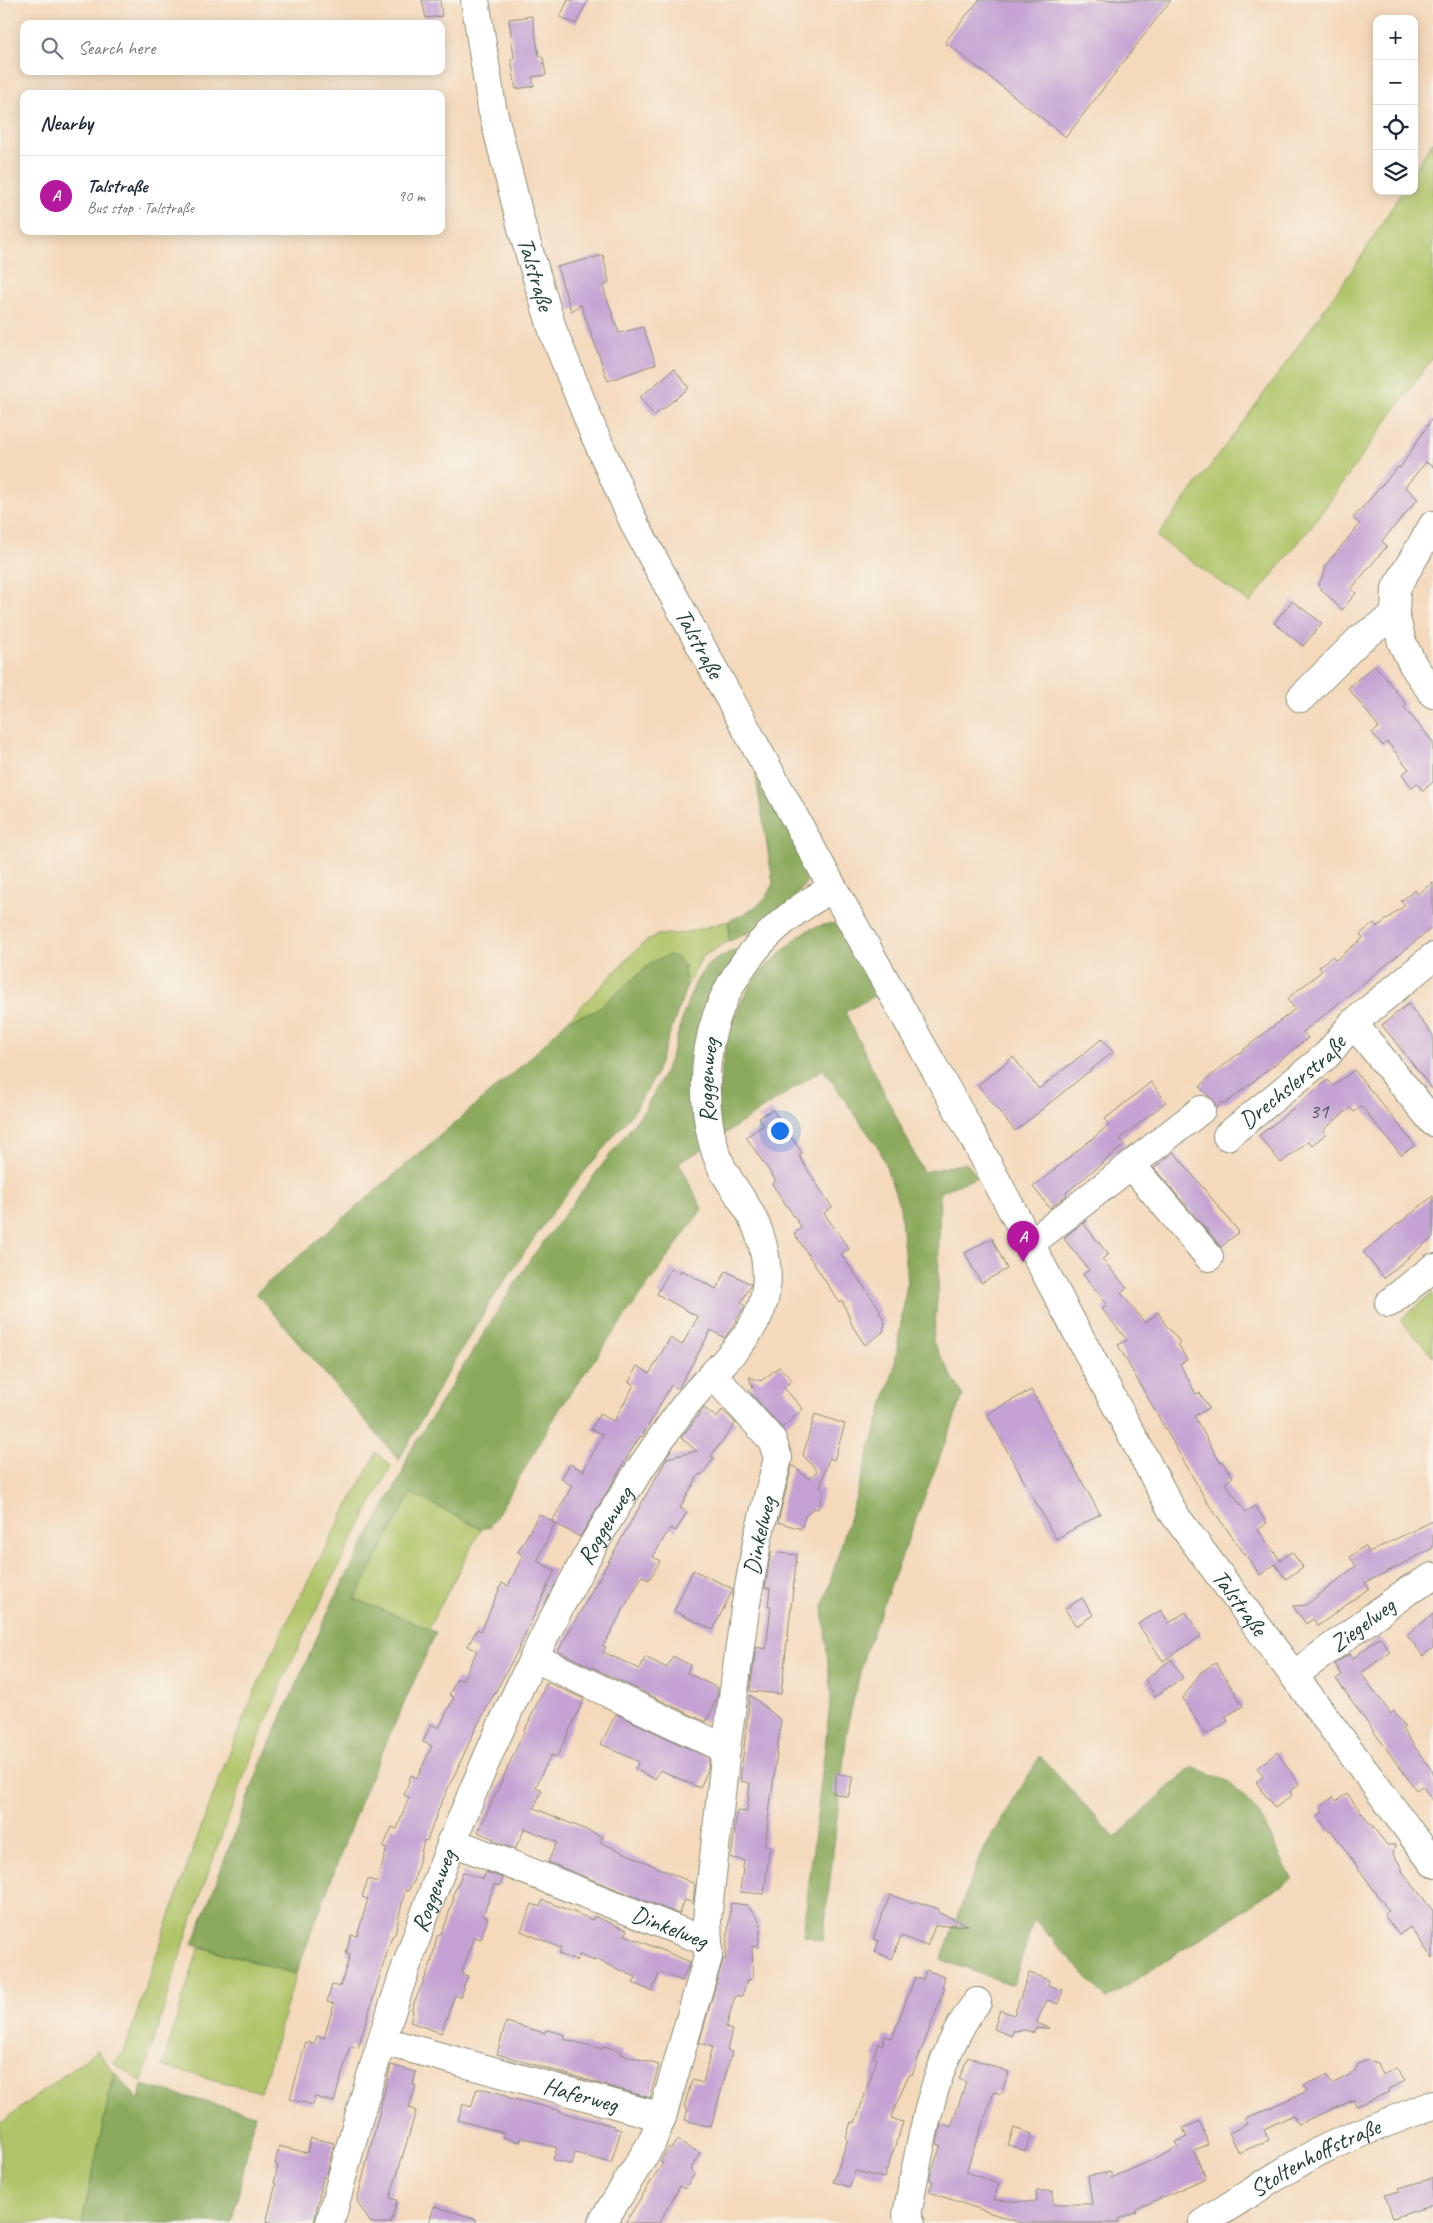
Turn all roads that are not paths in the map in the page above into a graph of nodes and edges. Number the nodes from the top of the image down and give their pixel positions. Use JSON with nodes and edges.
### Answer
{"nodes":[{"id":1,"x":476,"y":0,"type":"edge"},
{"id":2,"x":1433,"y":525,"type":"edge"},
{"id":3,"x":1395,"y":615,"type":"junction"},
{"id":4,"x":1433,"y":694,"type":"edge"},
{"id":5,"x":1301,"y":698,"type":"dead end"},
{"id":6,"x":833,"y":888,"type":"junction"},
{"id":7,"x":1433,"y":957,"type":"edge"},
{"id":8,"x":1353,"y":1023,"type":"junction"},
{"id":9,"x":1201,"y":1110,"type":"dead end"},
{"id":10,"x":1433,"y":1122,"type":"edge"},
{"id":11,"x":1227,"y":1136,"type":"dead end"},
{"id":12,"x":1132,"y":1166,"type":"junction"},
{"id":13,"x":1030,"y":1244,"type":"junction"},
{"id":14,"x":1209,"y":1257,"type":"dead end"},
{"id":15,"x":1433,"y":1268,"type":"edge"},
{"id":16,"x":1389,"y":1303,"type":"dead end"},
{"id":17,"x":713,"y":1376,"type":"junction"},
{"id":18,"x":1433,"y":1577,"type":"edge"},
{"id":19,"x":536,"y":1658,"type":"junction"},
{"id":20,"x":1294,"y":1675,"type":"junction"},
{"id":21,"x":726,"y":1749,"type":"junction"},
{"id":22,"x":452,"y":1841,"type":"junction"},
{"id":23,"x":1433,"y":1863,"type":"edge"},
{"id":24,"x":708,"y":1942,"type":"junction"},
{"id":25,"x":977,"y":2002,"type":"dead end"},
{"id":26,"x":383,"y":2041,"type":"junction"},
{"id":27,"x":1433,"y":2105,"type":"edge"},
{"id":28,"x":662,"y":2117,"type":"junction"},
{"id":29,"x":330,"y":2223,"type":"edge"},
{"id":30,"x":602,"y":2223,"type":"edge"},
{"id":31,"x":911,"y":2223,"type":"edge"},
{"id":32,"x":1204,"y":2223,"type":"edge"}],
"edges":[{"from":1,"to":6,"type":"street","name":"Talstraße"},
{"from":2,"to":3,"type":"street"},
{"from":3,"to":4,"type":"street"},
{"from":3,"to":5,"type":"street"},
{"from":6,"to":13,"type":"street","name":"Talstraße"},
{"from":6,"to":17,"type":"street","name":"Roggenweg"},
{"from":7,"to":8,"type":"street","name":"Drechslerstraße"},
{"from":8,"to":10,"type":"street","name":"Drechslerstraße"},
{"from":8,"to":11,"type":"street","name":"Drechslerstraße"},
{"from":9,"to":12,"type":"street"},
{"from":12,"to":13,"type":"street"},
{"from":12,"to":14,"type":"street"},
{"from":13,"to":20,"type":"street","name":"Talstraße"},
{"from":15,"to":16,"type":"street"},
{"from":17,"to":19,"type":"street","name":"Roggenweg"},
{"from":17,"to":21,"type":"street","name":"Dinkelweg"},
{"from":18,"to":20,"type":"street","name":"Ziegelweg"},
{"from":19,"to":21,"type":"street"},
{"from":19,"to":22,"type":"street","name":"Roggenweg"},
{"from":20,"to":23,"type":"street","name":"Talstraße"},
{"from":21,"to":24,"type":"street","name":"Dinkelweg"},
{"from":22,"to":24,"type":"street","name":"Dinkelweg"},
{"from":22,"to":26,"type":"street","name":"Roggenweg"},
{"from":24,"to":28,"type":"street"},
{"from":25,"to":31,"type":"street"},
{"from":26,"to":28,"type":"street","name":"Haferweg"},
{"from":26,"to":29,"type":"street","name":"Roggenweg"},
{"from":27,"to":32,"type":"street","name":"Stoltenhoffstraße"},
{"from":28,"to":30,"type":"street"}]}
